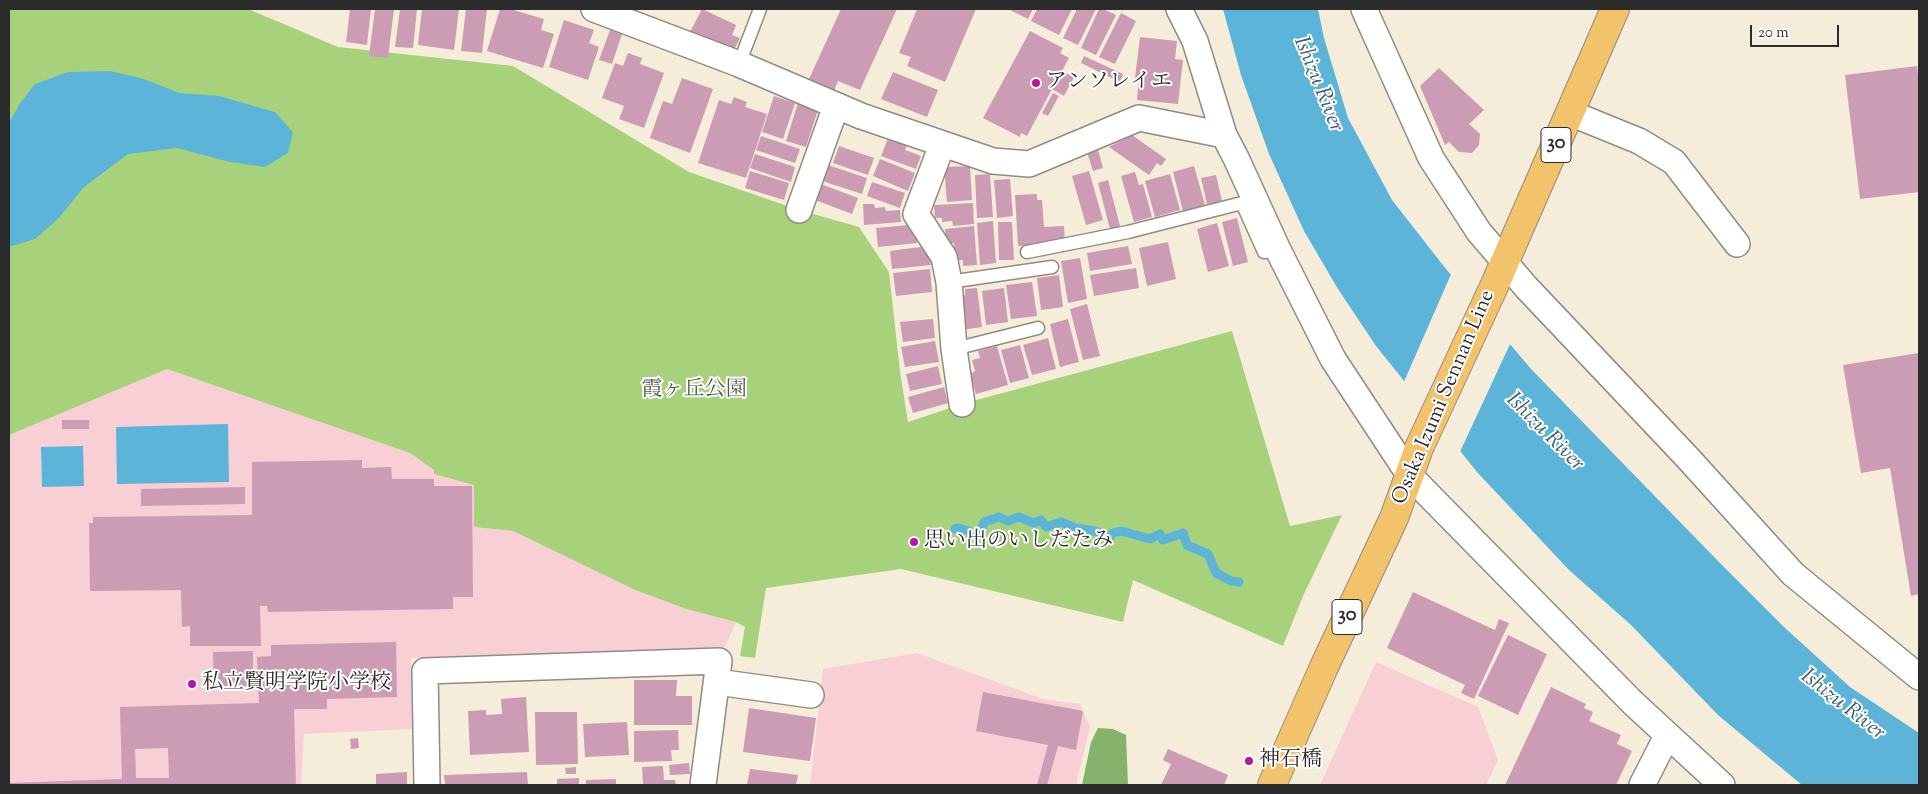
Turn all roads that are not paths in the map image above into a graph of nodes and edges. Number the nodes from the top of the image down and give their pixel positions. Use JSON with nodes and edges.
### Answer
{"nodes":[{"id":1,"x":594,"y":9,"type":"edge"},
{"id":2,"x":760,"y":9,"type":"edge"},
{"id":3,"x":1179,"y":9,"type":"edge"},
{"id":4,"x":1364,"y":9,"type":"edge"},
{"id":5,"x":1615,"y":9,"type":"edge"},
{"id":6,"x":739,"y":64,"type":"junction"},
{"id":7,"x":836,"y":106,"type":"junction"},
{"id":8,"x":1570,"y":113,"type":"junction"},
{"id":9,"x":1224,"y":135,"type":"junction"},
{"id":10,"x":942,"y":145,"type":"junction"},
{"id":11,"x":798,"y":210,"type":"dead end"},
{"id":12,"x":1274,"y":241,"type":"junction"},
{"id":13,"x":1737,"y":244,"type":"dead end"},
{"id":14,"x":1027,"y":252,"type":"dead end"},
{"id":15,"x":1052,"y":267,"type":"dead end"},
{"id":16,"x":1500,"y":271,"type":"junction"},
{"id":17,"x":949,"y":282,"type":"junction"},
{"id":18,"x":1038,"y":328,"type":"dead end"},
{"id":19,"x":954,"y":349,"type":"junction"},
{"id":20,"x":962,"y":404,"type":"dead end"},
{"id":21,"x":1410,"y":476,"type":"junction"},
{"id":22,"x":1919,"y":677,"type":"edge"},
{"id":23,"x":717,"y":682,"type":"junction"},
{"id":24,"x":811,"y":695,"type":"dead end"},
{"id":25,"x":1667,"y":736,"type":"junction"},
{"id":26,"x":427,"y":785,"type":"edge"},
{"id":27,"x":703,"y":785,"type":"edge"},
{"id":28,"x":1272,"y":785,"type":"edge"},
{"id":29,"x":1642,"y":785,"type":"edge"},
{"id":30,"x":1722,"y":785,"type":"edge"}],
"edges":[{"from":1,"to":6,"type":"street"},
{"from":2,"to":6,"type":"lane"},
{"from":3,"to":9,"type":"street"},
{"from":4,"to":16,"type":"street"},
{"from":5,"to":8,"type":"main road","name":"Osaka Izumi Sennan Line","number":"30"},
{"from":6,"to":7,"type":"street"},
{"from":7,"to":10,"type":"street"},
{"from":7,"to":11,"type":"street"},
{"from":8,"to":13,"type":"street"},
{"from":8,"to":16,"type":"main road","name":"Osaka Izumi Sennan Line","number":"30"},
{"from":9,"to":10,"type":"street"},
{"from":9,"to":12,"type":"street"},
{"from":10,"to":17,"type":"street"},
{"from":12,"to":14,"type":"lane"},
{"from":12,"to":21,"type":"street"},
{"from":15,"to":17,"type":"lane"},
{"from":16,"to":21,"type":"main road","name":"Osaka Izumi Sennan Line","number":"30"},
{"from":16,"to":22,"type":"street"},
{"from":17,"to":19,"type":"street"},
{"from":18,"to":19,"type":"lane"},
{"from":19,"to":20,"type":"street"},
{"from":21,"to":25,"type":"street"},
{"from":21,"to":28,"type":"main road","name":"Osaka Izumi Sennan Line","number":"30"},
{"from":23,"to":24,"type":"street"},
{"from":23,"to":26,"type":"street"},
{"from":23,"to":27,"type":"street"},
{"from":25,"to":29,"type":"street"},
{"from":25,"to":30,"type":"street"}]}
